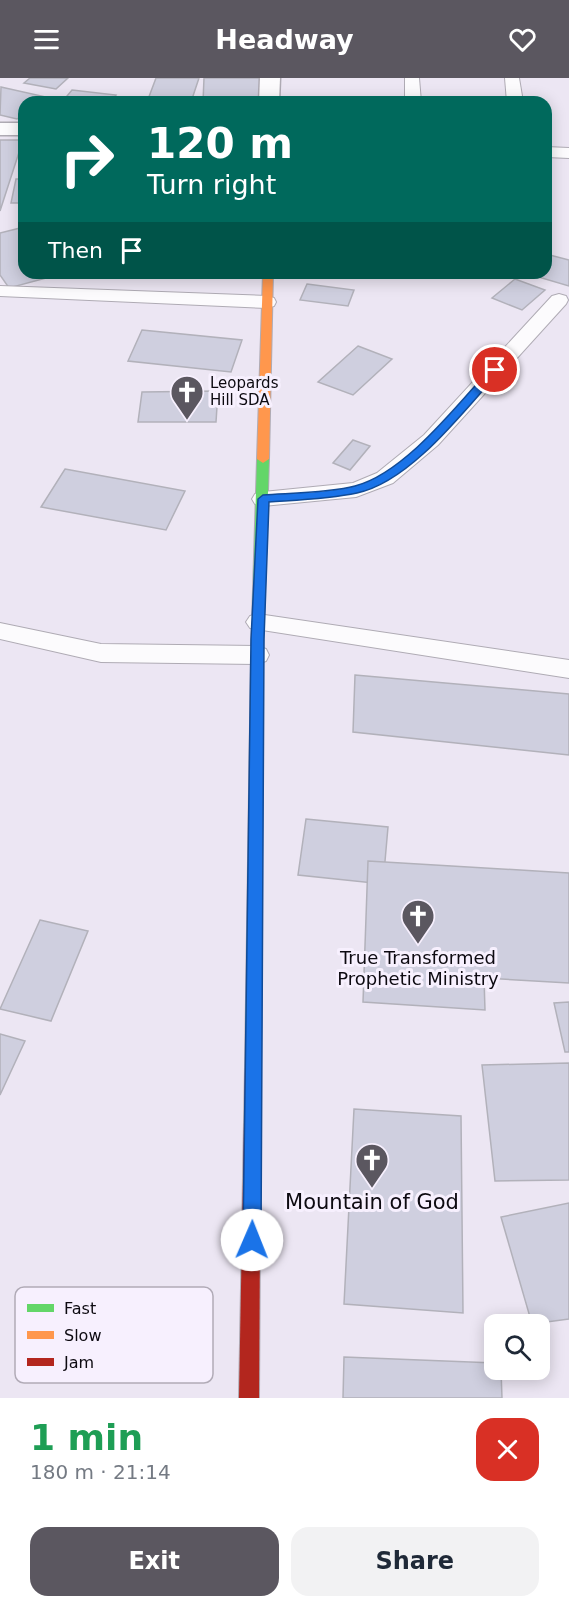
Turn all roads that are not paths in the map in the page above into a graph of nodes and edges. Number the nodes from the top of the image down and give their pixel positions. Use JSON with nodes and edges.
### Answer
{"nodes":[{"id":1,"x":270,"y":78,"type":"edge"},
{"id":2,"x":412,"y":78,"type":"edge"},
{"id":3,"x":512,"y":78,"type":"edge"},
{"id":4,"x":269,"y":96,"type":"edge"},
{"id":5,"x":413,"y":96,"type":"edge"},
{"id":6,"x":514,"y":96,"type":"edge"},
{"id":7,"x":0,"y":129,"type":"edge"},
{"id":8,"x":18,"y":129,"type":"edge"},
{"id":9,"x":552,"y":152,"type":"edge"},
{"id":10,"x":569,"y":153,"type":"edge"},
{"id":11,"x":268,"y":279,"type":"edge"},
{"id":12,"x":0,"y":291,"type":"edge"},
{"id":13,"x":559,"y":300,"type":"dead end"},
{"id":14,"x":267,"y":302,"type":"junction"},
{"id":15,"x":263,"y":499,"type":"junction"},
{"id":16,"x":258,"y":622,"type":"junction"},
{"id":17,"x":0,"y":631,"type":"edge"},
{"id":18,"x":257,"y":655,"type":"junction"},
{"id":19,"x":569,"y":669,"type":"edge"},
{"id":20,"x":249,"y":1398,"type":"edge"}],
"edges":[{"from":1,"to":4,"type":"street"},
{"from":2,"to":5,"type":"lane"},
{"from":3,"to":6,"type":"lane"},
{"from":7,"to":8,"type":"street"},
{"from":9,"to":10,"type":"lane"},
{"from":11,"to":14,"type":"street"},
{"from":12,"to":14,"type":"lane"},
{"from":13,"to":15,"type":"lane"},
{"from":14,"to":15,"type":"street"},
{"from":15,"to":16,"type":"street"},
{"from":16,"to":18,"type":"street"},
{"from":16,"to":19,"type":"lane"},
{"from":17,"to":18,"type":"lane"},
{"from":18,"to":20,"type":"street"}]}
